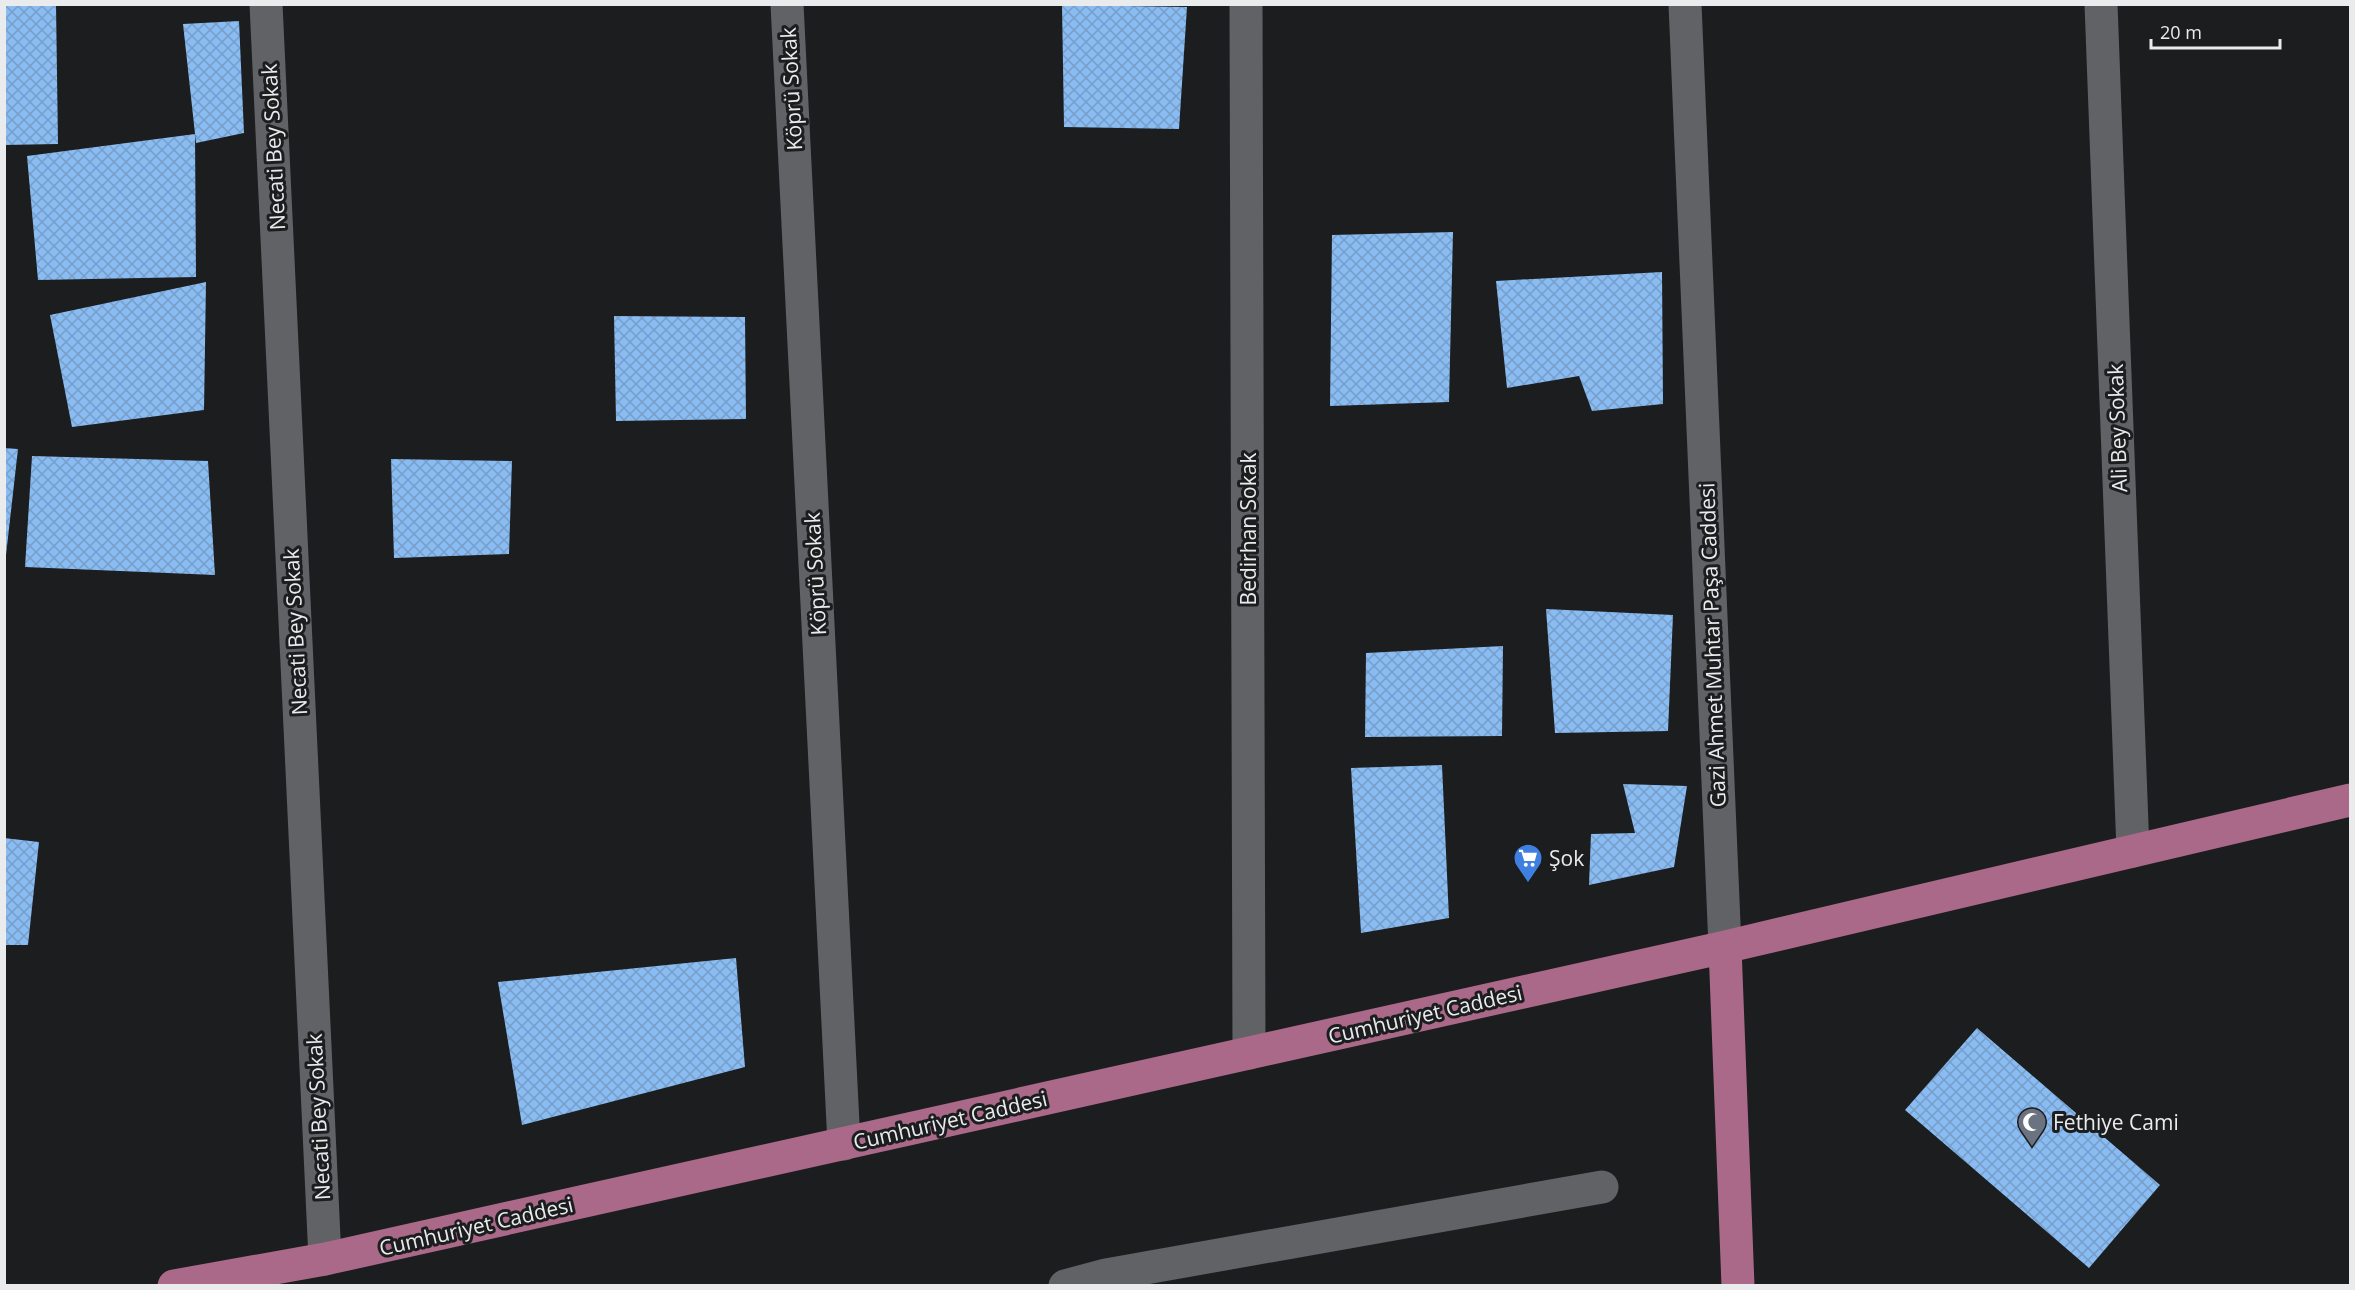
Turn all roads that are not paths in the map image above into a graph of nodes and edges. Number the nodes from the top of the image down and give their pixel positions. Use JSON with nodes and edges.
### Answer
{"nodes":[{"id":1,"x":266,"y":4,"type":"edge"},
{"id":2,"x":787,"y":4,"type":"edge"},
{"id":3,"x":1246,"y":4,"type":"edge"},
{"id":4,"x":1685,"y":4,"type":"edge"},
{"id":5,"x":2101,"y":4,"type":"edge"},
{"id":6,"x":2350,"y":800,"type":"edge"},
{"id":7,"x":2133,"y":851,"type":"junction"},
{"id":8,"x":1725,"y":947,"type":"junction"},
{"id":9,"x":1249,"y":1053,"type":"junction"},
{"id":10,"x":844,"y":1144,"type":"junction"},
{"id":11,"x":1602,"y":1187,"type":"dead end"},
{"id":12,"x":325,"y":1259,"type":"junction"},
{"id":13,"x":174,"y":1286,"type":"edge"},
{"id":14,"x":1065,"y":1286,"type":"edge"},
{"id":15,"x":1738,"y":1286,"type":"edge"}],
"edges":[{"from":1,"to":12,"type":"street","name":"Necati Bey Sokak"},
{"from":2,"to":10,"type":"street","name":"Köprü Sokak"},
{"from":3,"to":9,"type":"street","name":"Bedirhan Sokak"},
{"from":4,"to":8,"type":"street","name":"Gazi Ahmet Muhtar Paşa Caddesi"},
{"from":5,"to":7,"type":"street","name":"Ali Bey Sokak"},
{"from":6,"to":7,"type":"main road","name":"Cumhuriyet Caddesi"},
{"from":7,"to":8,"type":"main road","name":"Cumhuriyet Caddesi"},
{"from":8,"to":9,"type":"main road","name":"Cumhuriyet Caddesi"},
{"from":8,"to":15,"type":"main road","name":"Gazi Ahmet Muhtar Paşa Caddesi"},
{"from":9,"to":10,"type":"main road","name":"Cumhuriyet Caddesi"},
{"from":10,"to":12,"type":"main road","name":"Cumhuriyet Caddesi"},
{"from":11,"to":14,"type":"street"},
{"from":12,"to":13,"type":"main road","name":"Cumhuriyet Caddesi"}]}
